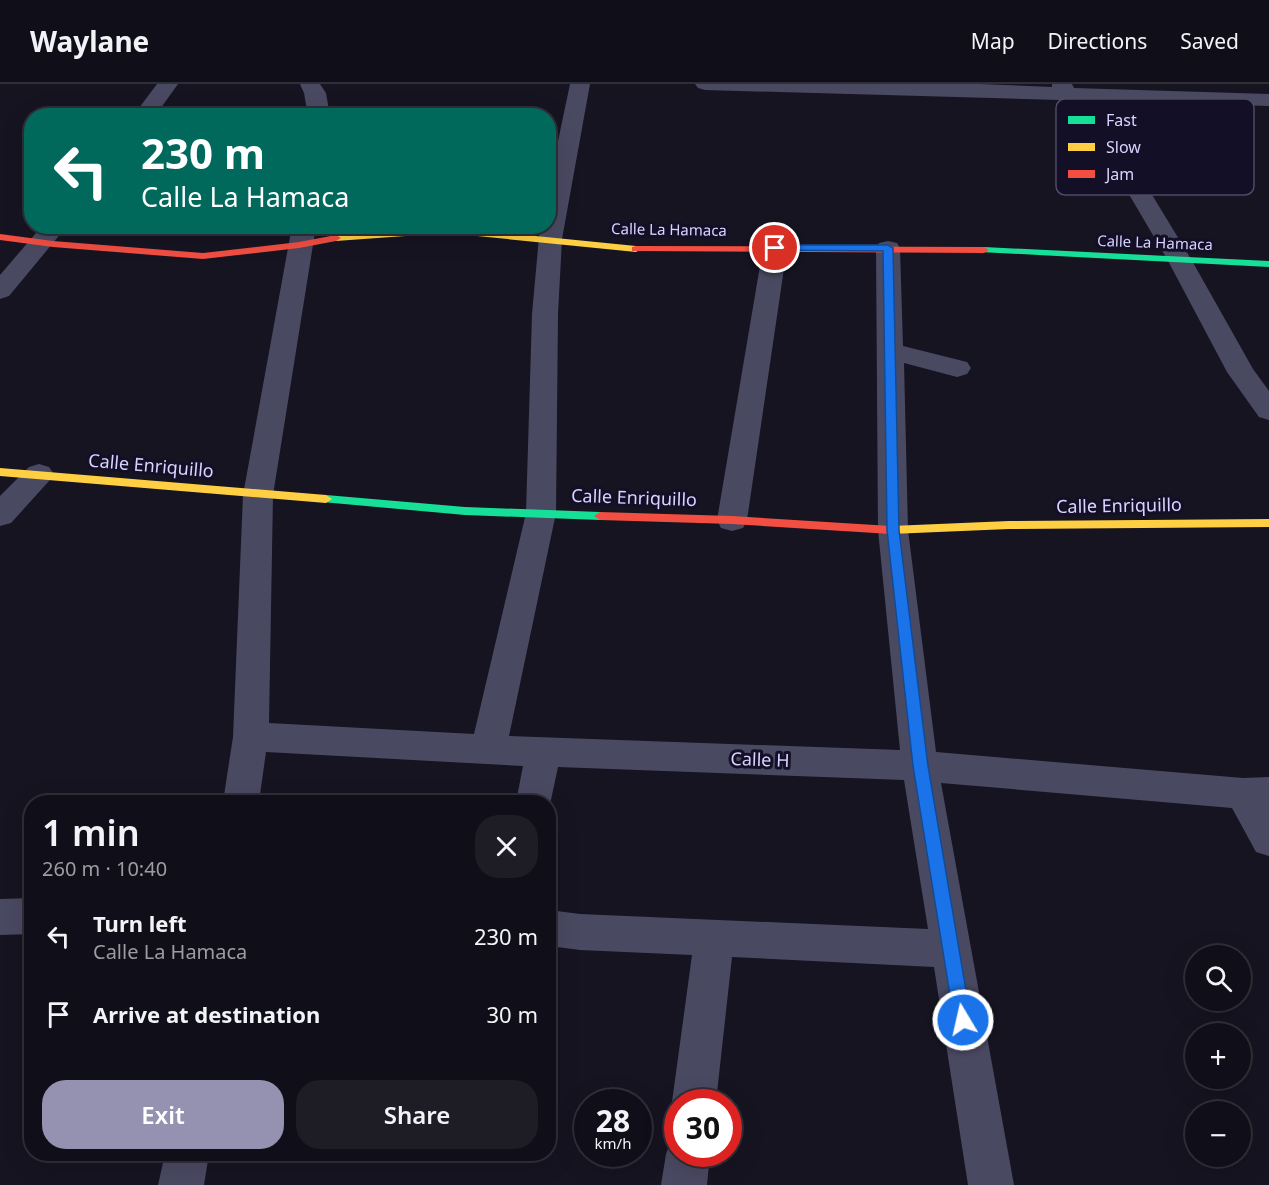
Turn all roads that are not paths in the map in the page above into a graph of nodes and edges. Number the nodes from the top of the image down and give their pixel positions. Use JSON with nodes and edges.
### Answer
{"nodes":[{"id":1,"x":168,"y":84,"type":"edge"},
{"id":2,"x":310,"y":84,"type":"edge"},
{"id":3,"x":580,"y":84,"type":"edge"},
{"id":4,"x":705,"y":84,"type":"edge"},
{"id":5,"x":857,"y":86,"type":"edge"},
{"id":6,"x":1064,"y":89,"type":"edge"},
{"id":7,"x":1208,"y":99,"type":"edge"},
{"id":8,"x":1254,"y":100,"type":"edge"},
{"id":9,"x":1269,"y":100,"type":"edge"},
{"id":10,"x":149,"y":108,"type":"edge"},
{"id":11,"x":318,"y":108,"type":"edge"},
{"id":12,"x":1140,"y":195,"type":"edge"},
{"id":13,"x":556,"y":208,"type":"edge"},
{"id":14,"x":49,"y":234,"type":"edge"},
{"id":15,"x":390,"y":234,"type":"edge"},
{"id":16,"x":493,"y":234,"type":"edge"},
{"id":17,"x":551,"y":234,"type":"edge"},
{"id":18,"x":302,"y":236,"type":"edge"},
{"id":19,"x":0,"y":237,"type":"edge"},
{"id":20,"x":550,"y":239,"type":"junction"},
{"id":21,"x":775,"y":248,"type":"junction"},
{"id":22,"x":888,"y":248,"type":"junction"},
{"id":23,"x":1179,"y":260,"type":"junction"},
{"id":24,"x":1269,"y":264,"type":"edge"},
{"id":25,"x":0,"y":291,"type":"edge"},
{"id":26,"x":890,"y":351,"type":"junction"},
{"id":27,"x":957,"y":368,"type":"dead end"},
{"id":28,"x":1269,"y":411,"type":"edge"},
{"id":29,"x":0,"y":472,"type":"edge"},
{"id":30,"x":39,"y":474,"type":"junction"},
{"id":31,"x":258,"y":495,"type":"junction"},
{"id":32,"x":542,"y":513,"type":"junction"},
{"id":33,"x":0,"y":515,"type":"edge"},
{"id":34,"x":732,"y":520,"type":"junction"},
{"id":35,"x":1269,"y":523,"type":"edge"},
{"id":36,"x":893,"y":530,"type":"junction"},
{"id":37,"x":251,"y":737,"type":"junction"},
{"id":38,"x":488,"y":749,"type":"junction"},
{"id":39,"x":543,"y":752,"type":"junction"},
{"id":40,"x":920,"y":766,"type":"junction"},
{"id":41,"x":1256,"y":793,"type":"edge"},
{"id":42,"x":242,"y":795,"type":"edge"},
{"id":43,"x":535,"y":795,"type":"edge"},
{"id":44,"x":1269,"y":840,"type":"edge"},
{"id":45,"x":0,"y":916,"type":"edge"},
{"id":46,"x":24,"y":916,"type":"edge"},
{"id":47,"x":556,"y":929,"type":"edge"},
{"id":48,"x":714,"y":938,"type":"junction"},
{"id":49,"x":951,"y":949,"type":"junction"},
{"id":50,"x":696,"y":1089,"type":"edge"},
{"id":51,"x":186,"y":1161,"type":"edge"},
{"id":52,"x":686,"y":1167,"type":"edge"},
{"id":53,"x":181,"y":1185,"type":"edge"},
{"id":54,"x":684,"y":1185,"type":"edge"},
{"id":55,"x":991,"y":1185,"type":"edge"}],
"edges":[{"from":1,"to":10,"type":"street"},
{"from":2,"to":11,"type":"street"},
{"from":3,"to":13,"type":"street"},
{"from":4,"to":5,"type":"street"},
{"from":5,"to":6,"type":"street"},
{"from":6,"to":7,"type":"street"},
{"from":8,"to":9,"type":"street"},
{"from":12,"to":23,"type":"street"},
{"from":14,"to":18,"type":"street","name":"Calle La Hamaca"},
{"from":14,"to":19,"type":"street","name":"Calle La Hamaca"},
{"from":14,"to":25,"type":"street"},
{"from":15,"to":18,"type":"street","name":"Calle La Hamaca"},
{"from":16,"to":20,"type":"street","name":"Calle La Hamaca"},
{"from":17,"to":20,"type":"street"},
{"from":18,"to":31,"type":"street"},
{"from":20,"to":21,"type":"street","name":"Calle La Hamaca"},
{"from":20,"to":32,"type":"street"},
{"from":21,"to":22,"type":"street","name":"Calle La Hamaca"},
{"from":21,"to":34,"type":"street"},
{"from":22,"to":23,"type":"street","name":"Calle La Hamaca"},
{"from":22,"to":26,"type":"street"},
{"from":23,"to":24,"type":"street","name":"Calle La Hamaca"},
{"from":23,"to":28,"type":"street"},
{"from":26,"to":27,"type":"street"},
{"from":26,"to":36,"type":"street"},
{"from":29,"to":30,"type":"street","name":"Calle Enriquillo"},
{"from":30,"to":31,"type":"street","name":"Calle Enriquillo"},
{"from":30,"to":33,"type":"street"},
{"from":31,"to":32,"type":"street","name":"Calle Enriquillo"},
{"from":31,"to":37,"type":"street"},
{"from":32,"to":34,"type":"street","name":"Calle Enriquillo"},
{"from":32,"to":38,"type":"street"},
{"from":34,"to":36,"type":"street","name":"Calle Enriquillo"},
{"from":35,"to":36,"type":"street","name":"Calle Enriquillo"},
{"from":36,"to":40,"type":"street"},
{"from":37,"to":38,"type":"street","name":"Calle H"},
{"from":37,"to":42,"type":"street"},
{"from":38,"to":39,"type":"street","name":"Calle H"},
{"from":39,"to":40,"type":"street","name":"Calle H"},
{"from":39,"to":43,"type":"street"},
{"from":40,"to":41,"type":"street","name":"Calle H"},
{"from":40,"to":49,"type":"street"},
{"from":41,"to":44,"type":"street"},
{"from":45,"to":46,"type":"street"},
{"from":47,"to":48,"type":"street"},
{"from":48,"to":49,"type":"street"},
{"from":48,"to":50,"type":"street"},
{"from":49,"to":55,"type":"street"},
{"from":51,"to":53,"type":"street"},
{"from":52,"to":54,"type":"street"}]}
